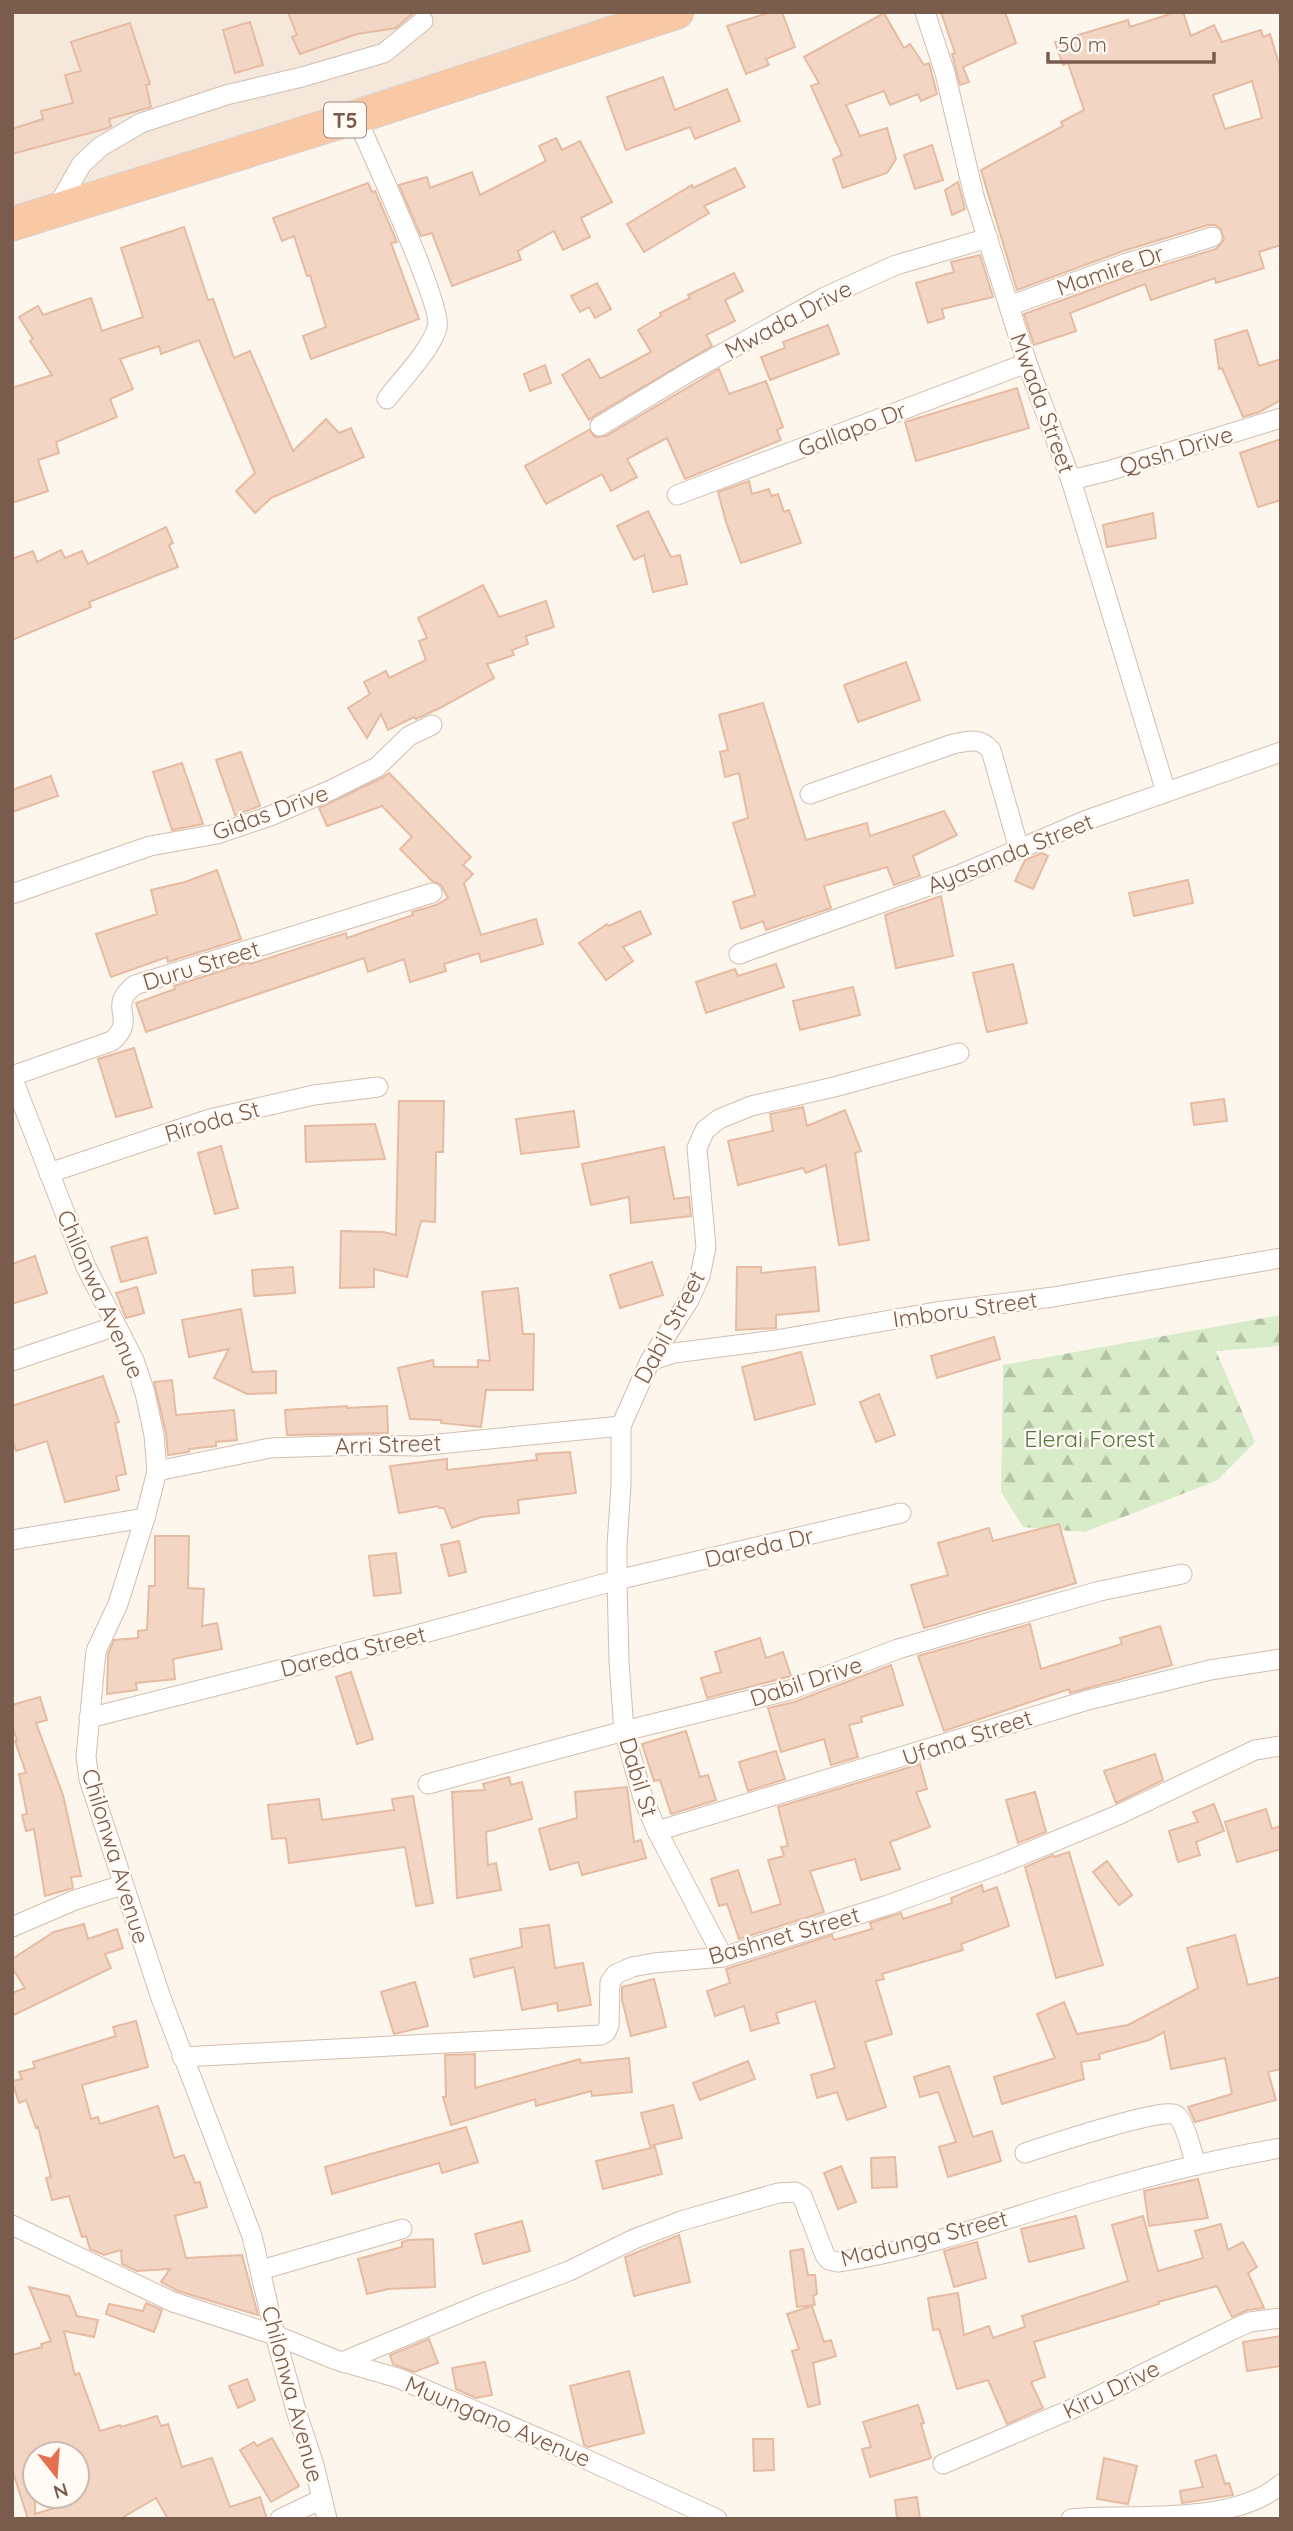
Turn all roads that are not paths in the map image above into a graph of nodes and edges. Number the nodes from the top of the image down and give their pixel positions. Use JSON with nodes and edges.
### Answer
{"nodes":[{"id":1,"x":677,"y":12,"type":"edge"},
{"id":2,"x":925,"y":12,"type":"edge"},
{"id":3,"x":423,"y":21,"type":"dead end"},
{"id":4,"x":356,"y":117,"type":"junction"},
{"id":5,"x":55,"y":211,"type":"junction"},
{"id":6,"x":12,"y":224,"type":"edge"},
{"id":7,"x":1212,"y":237,"type":"dead end"},
{"id":8,"x":988,"y":238,"type":"junction"},
{"id":9,"x":1009,"y":306,"type":"junction"},
{"id":10,"x":1027,"y":363,"type":"junction"},
{"id":11,"x":387,"y":399,"type":"dead end"},
{"id":12,"x":1281,"y":418,"type":"edge"},
{"id":13,"x":600,"y":426,"type":"dead end"},
{"id":14,"x":1071,"y":480,"type":"junction"},
{"id":15,"x":677,"y":495,"type":"dead end"},
{"id":16,"x":432,"y":724,"type":"dead end"},
{"id":17,"x":1281,"y":752,"type":"edge"},
{"id":18,"x":1166,"y":792,"type":"junction"},
{"id":19,"x":810,"y":794,"type":"dead end"},
{"id":20,"x":1019,"y":849,"type":"junction"},
{"id":21,"x":432,"y":893,"type":"dead end"},
{"id":22,"x":12,"y":894,"type":"edge"},
{"id":23,"x":739,"y":954,"type":"dead end"},
{"id":24,"x":959,"y":1053,"type":"dead end"},
{"id":25,"x":12,"y":1077,"type":"edge"},
{"id":26,"x":378,"y":1087,"type":"dead end"},
{"id":27,"x":49,"y":1173,"type":"junction"},
{"id":28,"x":1281,"y":1258,"type":"edge"},
{"id":29,"x":116,"y":1326,"type":"junction"},
{"id":30,"x":12,"y":1361,"type":"edge"},
{"id":31,"x":650,"y":1361,"type":"junction"},
{"id":32,"x":621,"y":1426,"type":"junction"},
{"id":33,"x":157,"y":1471,"type":"junction"},
{"id":34,"x":901,"y":1513,"type":"dead end"},
{"id":35,"x":145,"y":1518,"type":"junction"},
{"id":36,"x":12,"y":1540,"type":"edge"},
{"id":37,"x":1182,"y":1574,"type":"dead end"},
{"id":38,"x":617,"y":1580,"type":"junction"},
{"id":39,"x":1281,"y":1658,"type":"edge"},
{"id":40,"x":89,"y":1718,"type":"junction"},
{"id":41,"x":624,"y":1731,"type":"junction"},
{"id":42,"x":1281,"y":1746,"type":"edge"},
{"id":43,"x":428,"y":1784,"type":"dead end"},
{"id":44,"x":657,"y":1831,"type":"junction"},
{"id":45,"x":122,"y":1885,"type":"junction"},
{"id":46,"x":12,"y":1927,"type":"edge"},
{"id":47,"x":723,"y":1956,"type":"junction"},
{"id":48,"x":182,"y":2057,"type":"junction"},
{"id":49,"x":1281,"y":2148,"type":"edge"},
{"id":50,"x":1025,"y":2153,"type":"dead end"},
{"id":51,"x":1196,"y":2165,"type":"junction"},
{"id":52,"x":402,"y":2229,"type":"dead end"},
{"id":53,"x":18,"y":2233,"type":"edge"},
{"id":54,"x":261,"y":2270,"type":"junction"},
{"id":55,"x":1281,"y":2318,"type":"edge"},
{"id":56,"x":275,"y":2335,"type":"junction"},
{"id":57,"x":342,"y":2362,"type":"junction"},
{"id":58,"x":943,"y":2464,"type":"dead end"},
{"id":59,"x":1281,"y":2484,"type":"edge"},
{"id":60,"x":322,"y":2499,"type":"junction"},
{"id":61,"x":280,"y":2519,"type":"edge"},
{"id":62,"x":327,"y":2519,"type":"edge"},
{"id":63,"x":717,"y":2519,"type":"edge"},
{"id":64,"x":1071,"y":2519,"type":"edge"}],
"edges":[{"from":1,"to":4,"type":"highway","number":"T5"},
{"from":2,"to":8,"type":"street","name":"Mwada Street"},
{"from":3,"to":5,"type":"street"},
{"from":4,"to":5,"type":"highway","number":"T5"},
{"from":4,"to":11,"type":"street"},
{"from":5,"to":6,"type":"highway","number":"T5"},
{"from":7,"to":9,"type":"street","name":"Mamire Dr"},
{"from":8,"to":9,"type":"street","name":"Mwada Street"},
{"from":8,"to":13,"type":"street","name":"Mwada Drive"},
{"from":9,"to":10,"type":"street","name":"Mwada Street"},
{"from":10,"to":14,"type":"street","name":"Mwada Street"},
{"from":10,"to":15,"type":"street","name":"Gallapo Dr"},
{"from":12,"to":14,"type":"street","name":"Qash Drive"},
{"from":14,"to":18,"type":"street","name":"Mwada Street"},
{"from":16,"to":22,"type":"street","name":"Gidas Drive"},
{"from":17,"to":18,"type":"street","name":"Ayasanda Street"},
{"from":18,"to":20,"type":"street","name":"Ayasanda Street"},
{"from":19,"to":20,"type":"street"},
{"from":20,"to":23,"type":"street","name":"Ayasanda Street"},
{"from":21,"to":25,"type":"street","name":"Duru Street"},
{"from":24,"to":31,"type":"street","name":"Dabil Street"},
{"from":25,"to":27,"type":"street","name":"Chilonwa Avenue"},
{"from":26,"to":27,"type":"street","name":"Riroda St"},
{"from":27,"to":29,"type":"street","name":"Chilonwa Avenue"},
{"from":28,"to":31,"type":"street","name":"Imboru Street"},
{"from":29,"to":30,"type":"street"},
{"from":29,"to":33,"type":"street","name":"Chilonwa Avenue"},
{"from":31,"to":32,"type":"street","name":"Dabil Street"},
{"from":32,"to":33,"type":"street","name":"Arri Street"},
{"from":32,"to":38,"type":"street","name":"Dabil Street"},
{"from":33,"to":35,"type":"street","name":"Chilonwa Avenue"},
{"from":34,"to":38,"type":"street","name":"Dareda Dr"},
{"from":35,"to":36,"type":"street"},
{"from":35,"to":40,"type":"street","name":"Chilonwa Avenue"},
{"from":37,"to":41,"type":"street","name":"Dabil Drive"},
{"from":38,"to":40,"type":"street","name":"Dareda Street"},
{"from":38,"to":41,"type":"street","name":"Dabil St"},
{"from":39,"to":44,"type":"street","name":"Ufana Street"},
{"from":40,"to":45,"type":"street","name":"Chilonwa Avenue"},
{"from":41,"to":43,"type":"street","name":"Dabil Drive"},
{"from":41,"to":44,"type":"street","name":"Dabil St"},
{"from":42,"to":47,"type":"street","name":"Bashnet Street"},
{"from":44,"to":47,"type":"street","name":"Dabil St"},
{"from":45,"to":46,"type":"street"},
{"from":45,"to":48,"type":"street","name":"Chilonwa Avenue"},
{"from":47,"to":48,"type":"street","name":"Bashnet Street"},
{"from":48,"to":54,"type":"street","name":"Chilonwa Avenue"},
{"from":49,"to":51,"type":"street","name":"Madunga Street"},
{"from":50,"to":51,"type":"street"},
{"from":51,"to":57,"type":"street","name":"Madunga Street"},
{"from":52,"to":54,"type":"street"},
{"from":53,"to":56,"type":"street","name":"Muungano Avenue"},
{"from":54,"to":56,"type":"street","name":"Chilonwa Avenue"},
{"from":55,"to":58,"type":"street","name":"Kiru Drive"},
{"from":56,"to":57,"type":"street","name":"Muungano Avenue"},
{"from":56,"to":60,"type":"street","name":"Chilonwa Avenue"},
{"from":57,"to":63,"type":"street","name":"Muungano Avenue"},
{"from":59,"to":64,"type":"street"},
{"from":60,"to":61,"type":"street"},
{"from":60,"to":62,"type":"street","name":"Chilonwa Avenue"}]}
